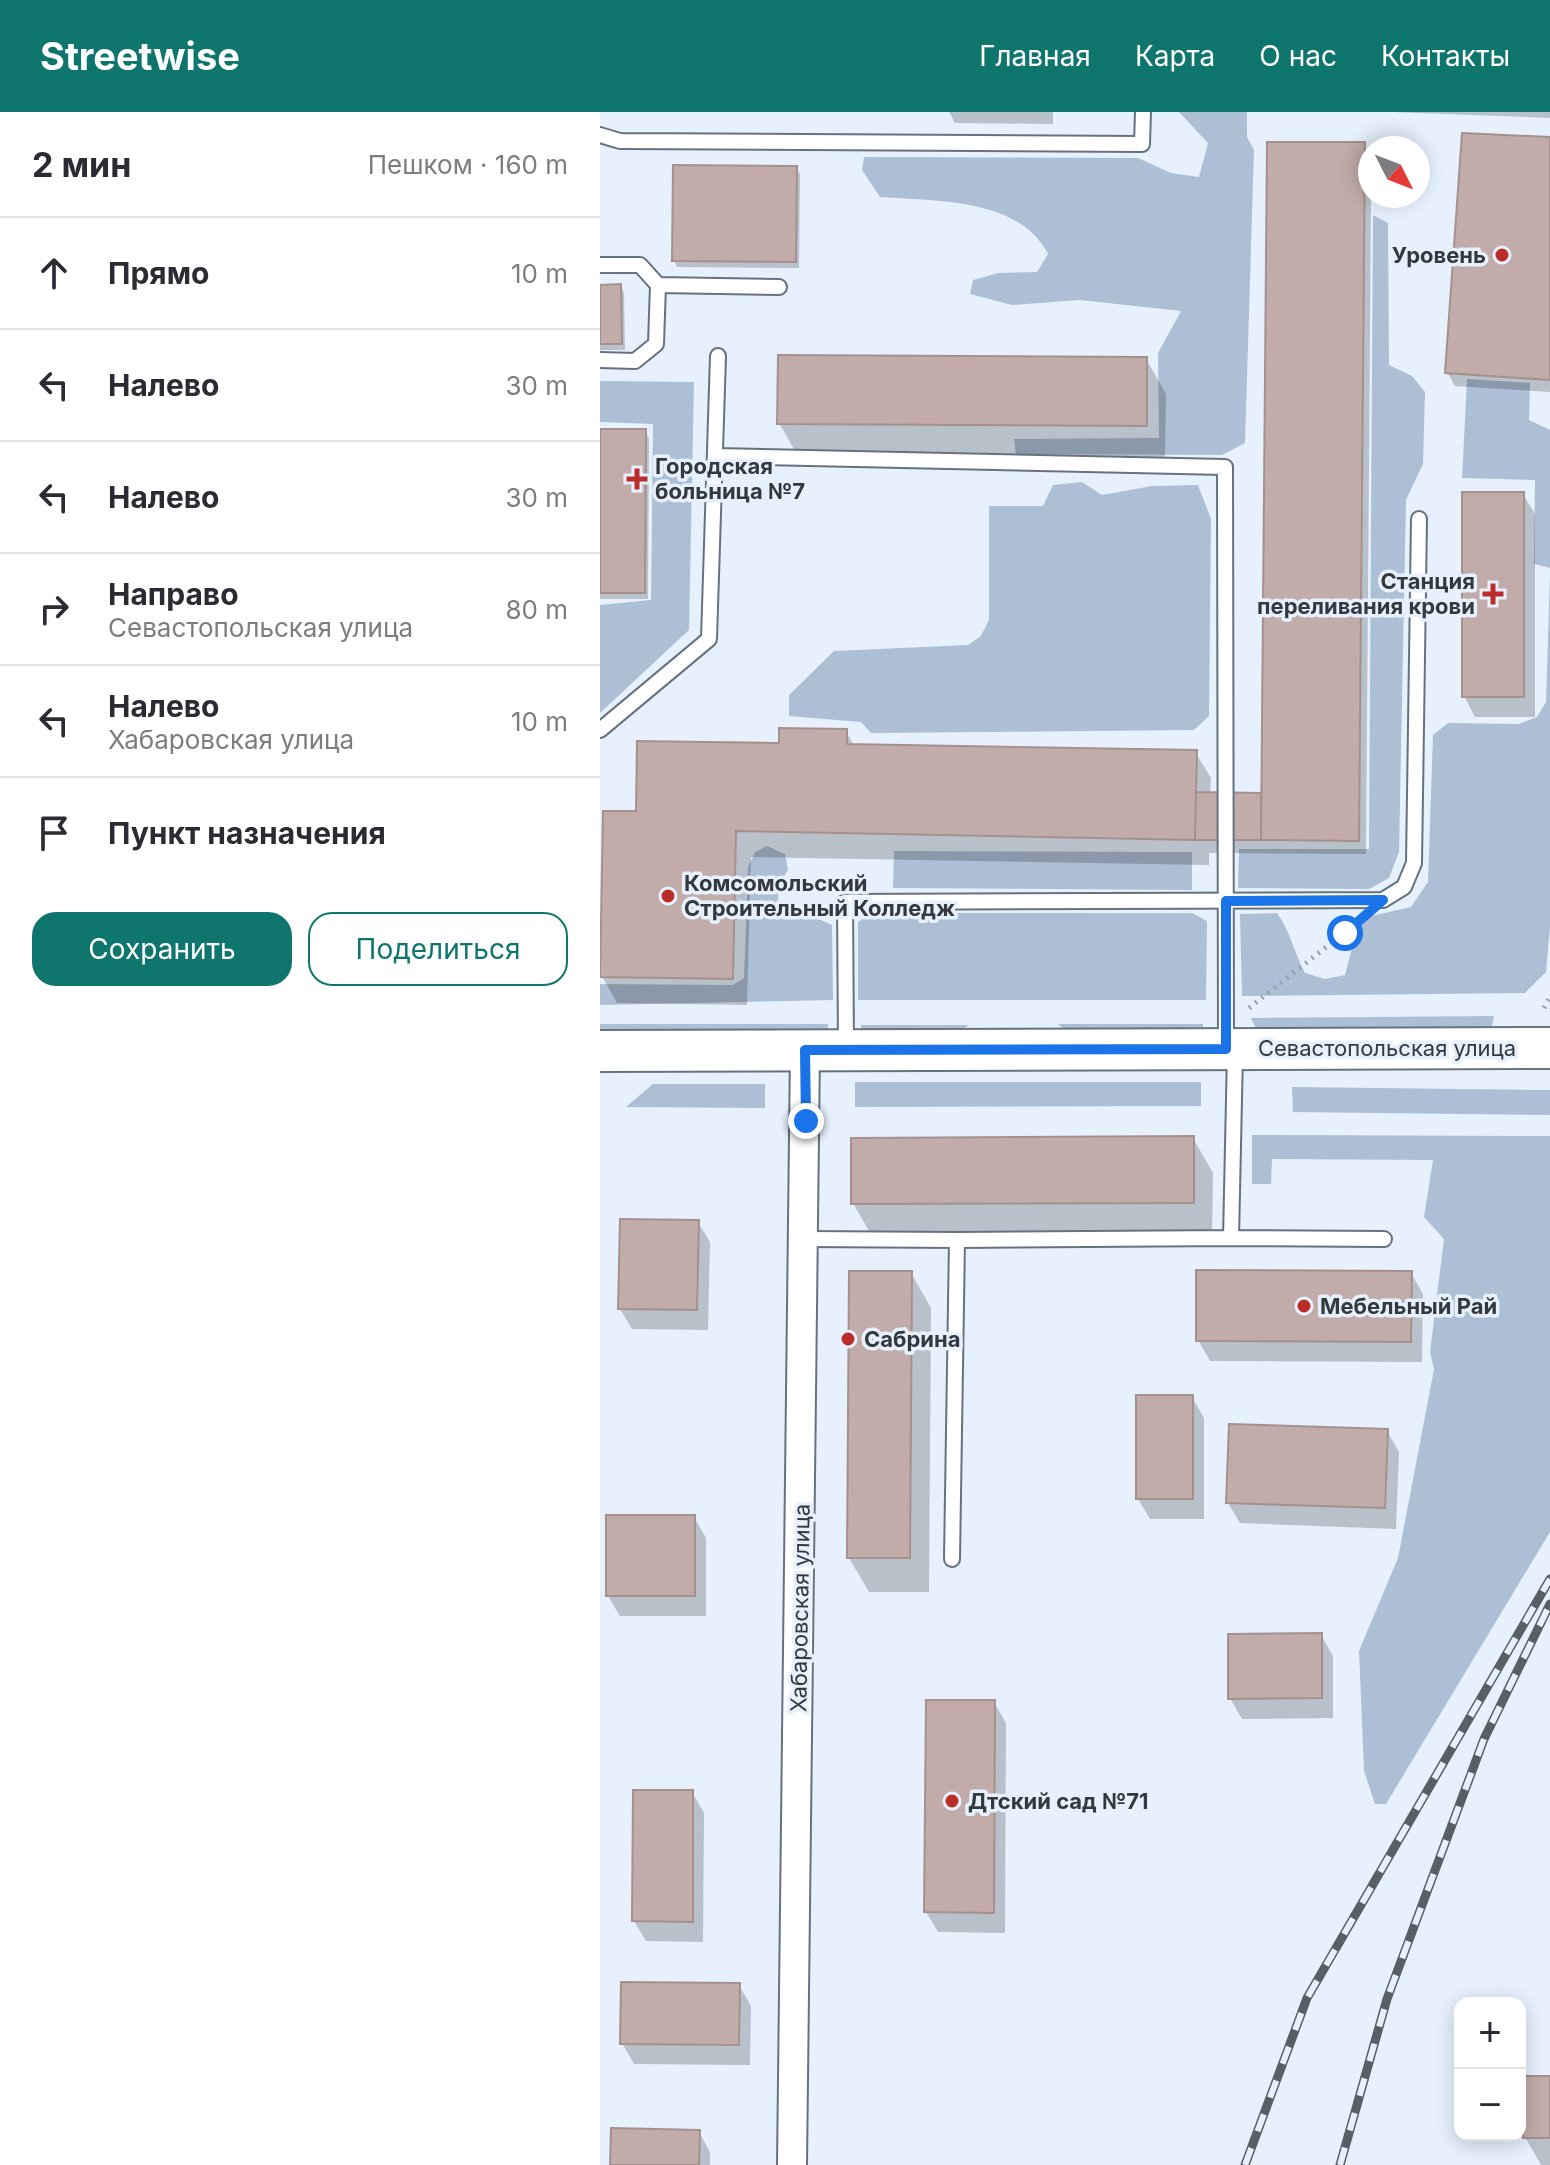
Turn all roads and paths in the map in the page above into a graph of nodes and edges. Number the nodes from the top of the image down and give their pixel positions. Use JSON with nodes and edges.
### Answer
{"nodes":[{"id":1,"x":1143,"y":112,"type":"edge"},
{"id":2,"x":600,"y":135,"type":"edge"},
{"id":3,"x":600,"y":265,"type":"edge"},
{"id":4,"x":658,"y":285,"type":"junction"},
{"id":5,"x":779,"y":287,"type":"dead end"},
{"id":6,"x":718,"y":356,"type":"dead end"},
{"id":7,"x":600,"y":360,"type":"edge"},
{"id":8,"x":715,"y":456,"type":"junction"},
{"id":9,"x":1419,"y":519,"type":"dead end"},
{"id":10,"x":600,"y":730,"type":"edge"},
{"id":11,"x":1383,"y":900,"type":"junction"},
{"id":12,"x":1226,"y":901,"type":"junction"},
{"id":13,"x":1550,"y":997,"type":"edge"},
{"id":14,"x":1544,"y":1008,"type":"dead end"},
{"id":15,"x":1245,"y":1011,"type":"dead end"},
{"id":16,"x":1550,"y":1048,"type":"edge"},
{"id":17,"x":1230,"y":1049,"type":"junction"},
{"id":18,"x":805,"y":1050,"type":"junction"},
{"id":19,"x":846,"y":1050,"type":"junction"},
{"id":20,"x":600,"y":1051,"type":"edge"},
{"id":21,"x":1231,"y":1238,"type":"junction"},
{"id":22,"x":805,"y":1239,"type":"junction"},
{"id":23,"x":1384,"y":1239,"type":"dead end"},
{"id":24,"x":957,"y":1240,"type":"junction"},
{"id":25,"x":952,"y":1559,"type":"dead end"},
{"id":26,"x":792,"y":2165,"type":"edge"}],
"edges":[{"from":1,"to":2,"type":"lane"},
{"from":3,"to":4,"type":"lane"},
{"from":4,"to":5,"type":"lane"},
{"from":4,"to":7,"type":"lane"},
{"from":6,"to":8,"type":"lane"},
{"from":8,"to":10,"type":"lane"},
{"from":8,"to":12,"type":"lane"},
{"from":9,"to":11,"type":"lane"},
{"from":11,"to":12,"type":"lane"},
{"from":11,"to":15,"type":"path"},
{"from":12,"to":17,"type":"lane"},
{"from":12,"to":19,"type":"lane"},
{"from":13,"to":14,"type":"path"},
{"from":16,"to":17,"type":"street","name":"Севастопольская улица"},
{"from":17,"to":19,"type":"street","name":"Севастопольская улица"},
{"from":17,"to":21,"type":"lane"},
{"from":18,"to":19,"type":"street","name":"Севастопольская улица"},
{"from":18,"to":20,"type":"street","name":"Севастопольская улица"},
{"from":18,"to":22,"type":"street","name":"Хабаровская улица"},
{"from":21,"to":23,"type":"lane"},
{"from":21,"to":24,"type":"lane"},
{"from":22,"to":24,"type":"lane"},
{"from":22,"to":26,"type":"street","name":"Хабаровская улица"},
{"from":24,"to":25,"type":"lane"}]}
